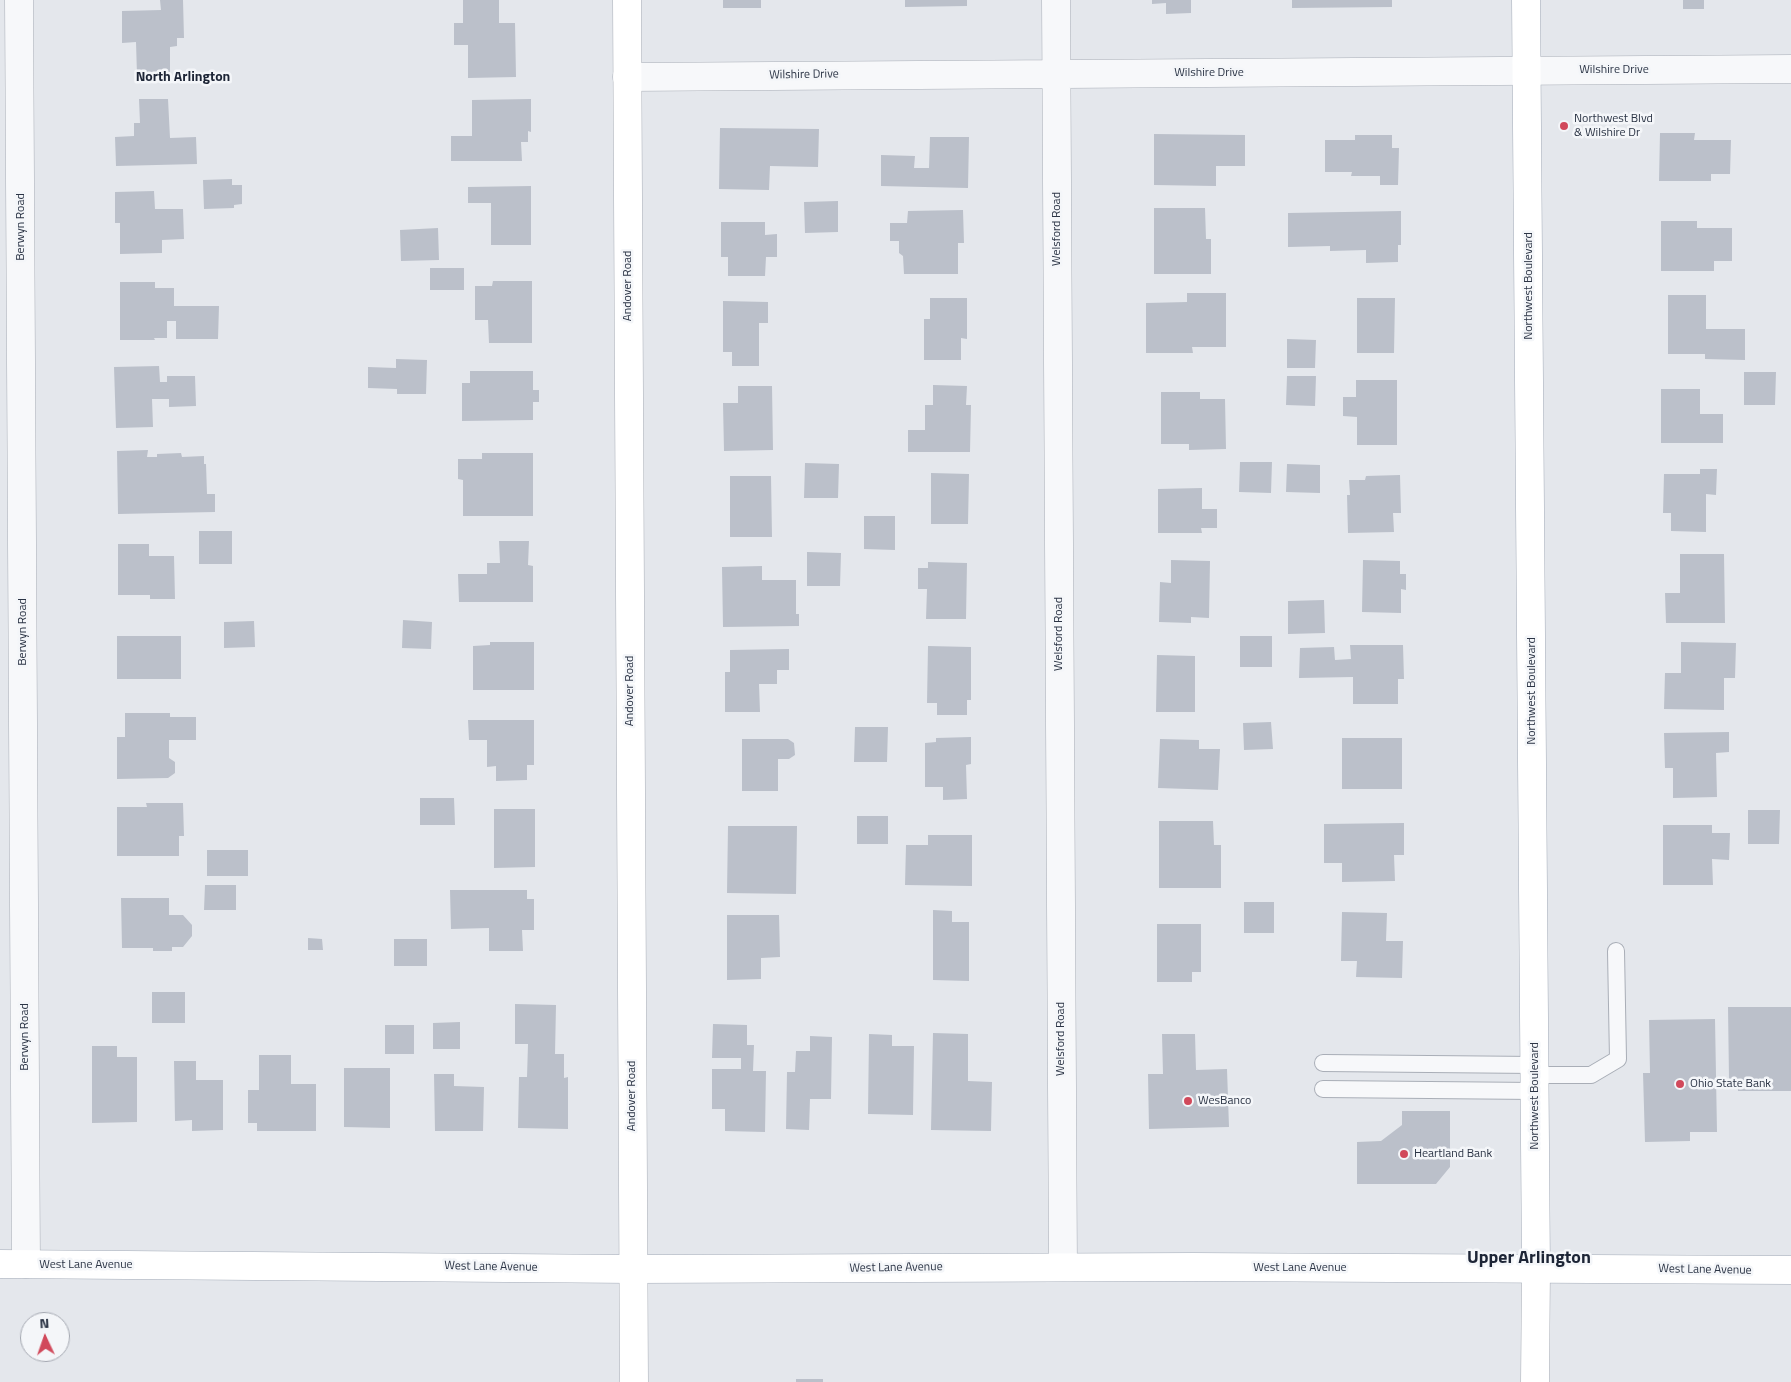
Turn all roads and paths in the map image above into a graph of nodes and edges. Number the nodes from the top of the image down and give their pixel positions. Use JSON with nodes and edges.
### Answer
{"nodes":[{"id":1,"x":19,"y":0,"type":"edge"},
{"id":2,"x":627,"y":0,"type":"edge"},
{"id":3,"x":1056,"y":0,"type":"edge"},
{"id":4,"x":1526,"y":0,"type":"edge"},
{"id":5,"x":1791,"y":69,"type":"edge"},
{"id":6,"x":1528,"y":71,"type":"junction"},
{"id":7,"x":1057,"y":73,"type":"junction"},
{"id":8,"x":627,"y":77,"type":"junction"},
{"id":9,"x":1616,"y":951,"type":"dead end"},
{"id":10,"x":1323,"y":1063,"type":"dead end"},
{"id":11,"x":1535,"y":1077,"type":"junction"},
{"id":12,"x":1323,"y":1089,"type":"dead end"},
{"id":13,"x":13,"y":1264,"type":"edge"},
{"id":14,"x":1063,"y":1267,"type":"junction"},
{"id":15,"x":633,"y":1268,"type":"junction"},
{"id":16,"x":1536,"y":1269,"type":"junction"},
{"id":17,"x":1791,"y":1270,"type":"edge"},
{"id":18,"x":634,"y":1382,"type":"edge"},
{"id":19,"x":1535,"y":1382,"type":"edge"}],
"edges":[{"from":1,"to":13,"type":"street","name":"Berwyn Road"},
{"from":2,"to":8,"type":"main road","name":"Andover Road"},
{"from":3,"to":7,"type":"street","name":"Welsford Road"},
{"from":4,"to":6,"type":"main road","name":"Northwest Boulevard"},
{"from":5,"to":6,"type":"street","name":"Wilshire Drive"},
{"from":6,"to":7,"type":"street","name":"Wilshire Drive"},
{"from":6,"to":11,"type":"main road","name":"Northwest Boulevard"},
{"from":7,"to":8,"type":"street","name":"Wilshire Drive"},
{"from":7,"to":14,"type":"street","name":"Welsford Road"},
{"from":8,"to":15,"type":"main road","name":"Andover Road"},
{"from":9,"to":11,"type":"lane"},
{"from":10,"to":11,"type":"lane"},
{"from":11,"to":12,"type":"lane"},
{"from":11,"to":16,"type":"main road","name":"Northwest Boulevard"},
{"from":13,"to":15,"type":"main road","name":"West Lane Avenue"},
{"from":14,"to":15,"type":"main road","name":"West Lane Avenue"},
{"from":14,"to":16,"type":"main road","name":"West Lane Avenue"},
{"from":15,"to":18,"type":"main road","name":"Andover Road"},
{"from":16,"to":17,"type":"main road","name":"West Lane Avenue"},
{"from":16,"to":19,"type":"main road","name":"Northwest Boulevard"}]}
